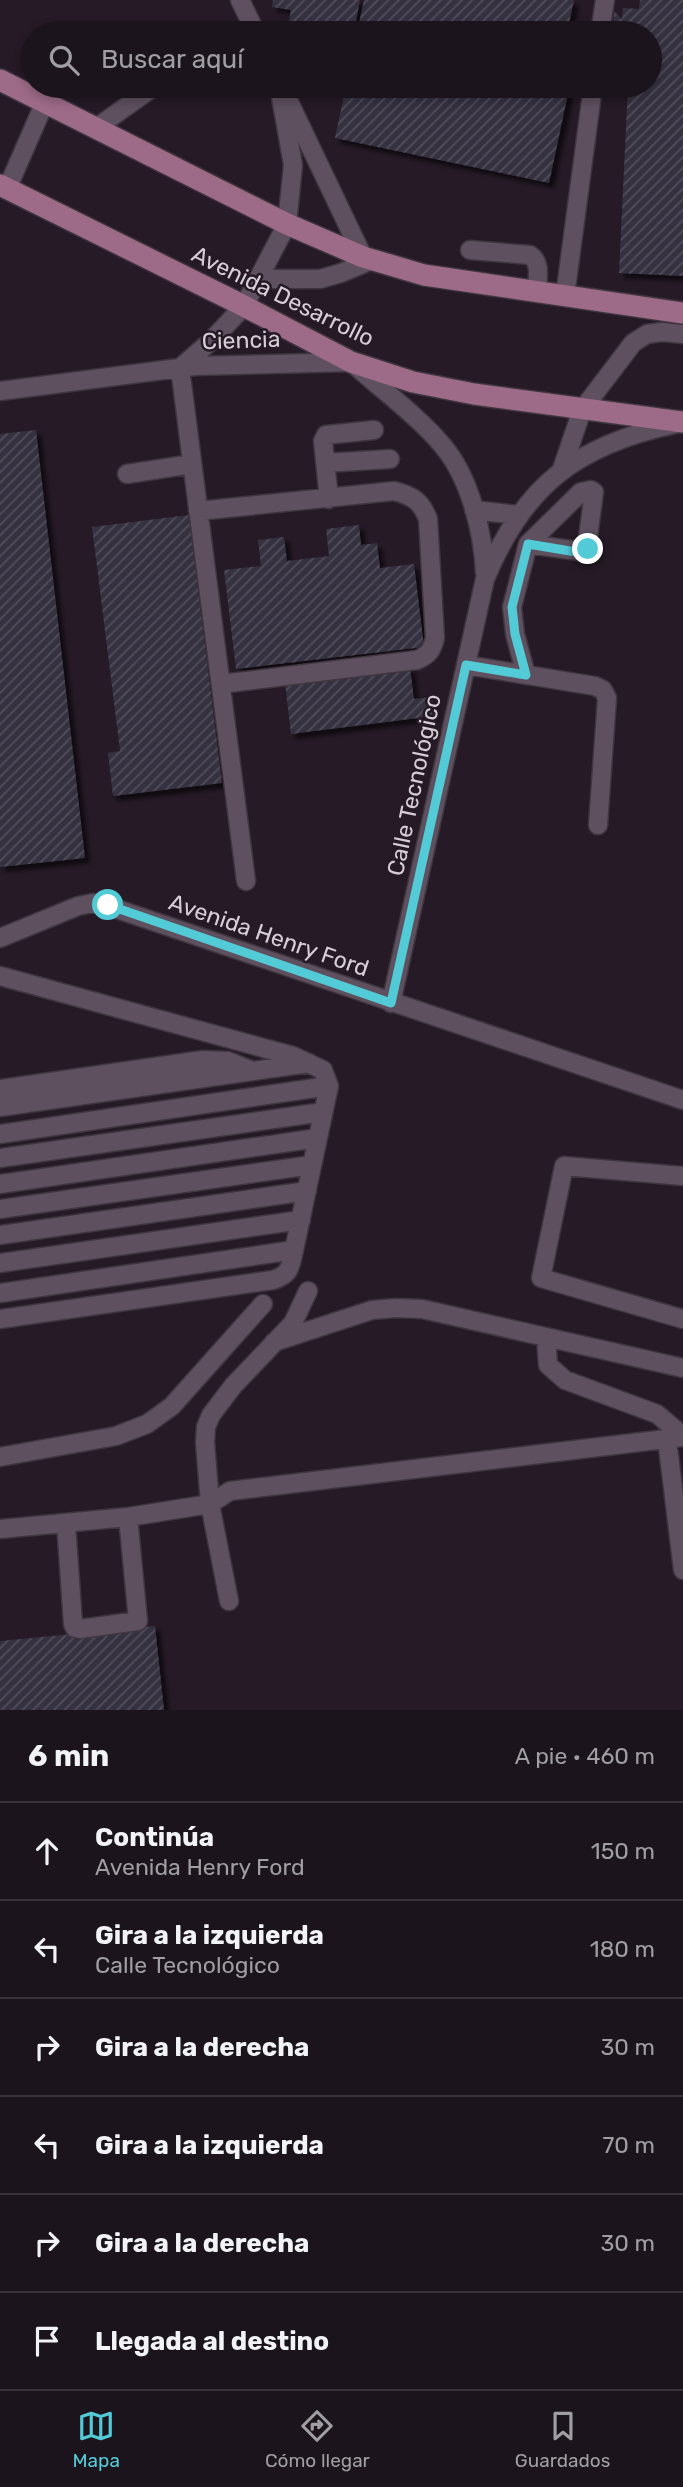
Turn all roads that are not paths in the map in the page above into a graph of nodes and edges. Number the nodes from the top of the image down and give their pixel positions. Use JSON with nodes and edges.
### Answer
{"nodes":[{"id":1,"x":240,"y":0,"type":"edge"},
{"id":2,"x":605,"y":0,"type":"edge"},
{"id":3,"x":250,"y":21,"type":"edge"},
{"id":4,"x":602,"y":21,"type":"edge"},
{"id":5,"x":0,"y":80,"type":"edge"},
{"id":6,"x":21,"y":90,"type":"edge"},
{"id":7,"x":37,"y":98,"type":"edge"},
{"id":8,"x":138,"y":98,"type":"edge"},
{"id":9,"x":282,"y":98,"type":"edge"},
{"id":10,"x":286,"y":98,"type":"edge"},
{"id":11,"x":591,"y":98,"type":"edge"},
{"id":12,"x":45,"y":102,"type":"junction"},
{"id":13,"x":96,"y":128,"type":"junction"},
{"id":14,"x":3,"y":187,"type":"edge"},
{"id":15,"x":286,"y":224,"type":"junction"},
{"id":16,"x":470,"y":250,"type":"dead end"},
{"id":17,"x":368,"y":258,"type":"junction"},
{"id":18,"x":260,"y":279,"type":"junction"},
{"id":19,"x":537,"y":292,"type":"junction"},
{"id":20,"x":565,"y":296,"type":"junction"},
{"id":21,"x":244,"y":306,"type":"junction"},
{"id":22,"x":683,"y":313,"type":"edge"},
{"id":23,"x":683,"y":334,"type":"edge"},
{"id":24,"x":351,"y":362,"type":"junction"},
{"id":25,"x":180,"y":368,"type":"junction"},
{"id":26,"x":0,"y":391,"type":"edge"},
{"id":27,"x":582,"y":410,"type":"junction"},
{"id":28,"x":683,"y":422,"type":"edge"},
{"id":29,"x":374,"y":430,"type":"dead end"},
{"id":30,"x":390,"y":458,"type":"dead end"},
{"id":31,"x":325,"y":463,"type":"junction"},
{"id":32,"x":192,"y":464,"type":"junction"},
{"id":33,"x":562,"y":469,"type":"junction"},
{"id":34,"x":127,"y":474,"type":"dead end"},
{"id":35,"x":329,"y":499,"type":"junction"},
{"id":36,"x":474,"y":510,"type":"junction"},
{"id":37,"x":198,"y":511,"type":"junction"},
{"id":38,"x":518,"y":515,"type":"junction"},
{"id":39,"x":528,"y":544,"type":"dead end"},
{"id":40,"x":485,"y":579,"type":"junction"},
{"id":41,"x":466,"y":665,"type":"junction"},
{"id":42,"x":526,"y":675,"type":"junction"},
{"id":43,"x":220,"y":684,"type":"junction"},
{"id":44,"x":598,"y":825,"type":"dead end"},
{"id":45,"x":246,"y":881,"type":"dead end"},
{"id":46,"x":0,"y":938,"type":"edge"},
{"id":47,"x":0,"y":976,"type":"edge"},
{"id":48,"x":391,"y":1003,"type":"junction"},
{"id":49,"x":312,"y":1063,"type":"junction"},
{"id":50,"x":253,"y":1071,"type":"junction"},
{"id":51,"x":329,"y":1086,"type":"junction"},
{"id":52,"x":0,"y":1089,"type":"edge"},
{"id":53,"x":683,"y":1100,"type":"edge"},
{"id":54,"x":0,"y":1107,"type":"edge"},
{"id":55,"x":323,"y":1112,"type":"junction"},
{"id":56,"x":0,"y":1134,"type":"edge"},
{"id":57,"x":318,"y":1138,"type":"junction"},
{"id":58,"x":0,"y":1158,"type":"edge"},
{"id":59,"x":312,"y":1165,"type":"junction"},
{"id":60,"x":683,"y":1176,"type":"edge"},
{"id":61,"x":0,"y":1184,"type":"edge"},
{"id":62,"x":307,"y":1191,"type":"junction"},
{"id":63,"x":0,"y":1209,"type":"edge"},
{"id":64,"x":301,"y":1220,"type":"junction"},
{"id":65,"x":0,"y":1235,"type":"edge"},
{"id":66,"x":294,"y":1250,"type":"junction"},
{"id":67,"x":0,"y":1263,"type":"edge"},
{"id":68,"x":308,"y":1291,"type":"dead end"},
{"id":69,"x":0,"y":1293,"type":"edge"},
{"id":70,"x":263,"y":1304,"type":"dead end"},
{"id":71,"x":0,"y":1318,"type":"edge"},
{"id":72,"x":683,"y":1319,"type":"edge"},
{"id":73,"x":546,"y":1337,"type":"junction"},
{"id":74,"x":274,"y":1342,"type":"junction"},
{"id":75,"x":683,"y":1368,"type":"edge"},
{"id":76,"x":678,"y":1437,"type":"edge"},
{"id":77,"x":0,"y":1457,"type":"edge"},
{"id":78,"x":210,"y":1504,"type":"junction"},
{"id":79,"x":128,"y":1517,"type":"junction"},
{"id":80,"x":66,"y":1523,"type":"junction"},
{"id":81,"x":0,"y":1529,"type":"edge"},
{"id":82,"x":683,"y":1570,"type":"edge"},
{"id":83,"x":229,"y":1601,"type":"dead end"}],
"edges":[{"from":1,"to":3,"type":"street"},
{"from":2,"to":4,"type":"street"},
{"from":5,"to":6,"type":"main road"},
{"from":7,"to":12,"type":"main road"},
{"from":8,"to":13,"type":"street"},
{"from":9,"to":15,"type":"street","name":"Ciencia"},
{"from":10,"to":17,"type":"street"},
{"from":11,"to":20,"type":"street"},
{"from":12,"to":13,"type":"main road"},
{"from":12,"to":14,"type":"street"},
{"from":13,"to":15,"type":"main road"},
{"from":14,"to":21,"type":"main road","name":"Avenida Desarrollo"},
{"from":15,"to":17,"type":"main road"},
{"from":15,"to":18,"type":"street","name":"Ciencia"},
{"from":16,"to":19,"type":"street"},
{"from":17,"to":18,"type":"street"},
{"from":17,"to":19,"type":"main road"},
{"from":18,"to":21,"type":"street","name":"Ciencia"},
{"from":19,"to":20,"type":"main road"},
{"from":20,"to":22,"type":"main road"},
{"from":21,"to":24,"type":"main road","name":"Avenida Desarrollo"},
{"from":21,"to":25,"type":"street","name":"Ciencia"},
{"from":23,"to":27,"type":"street","name":"Calle Tecnológico"},
{"from":24,"to":25,"type":"street","name":"Ciencia"},
{"from":24,"to":27,"type":"main road","name":"Avenida Desarrollo"},
{"from":24,"to":36,"type":"street","name":"Calle Tecnológico"},
{"from":25,"to":26,"type":"street"},
{"from":25,"to":32,"type":"street"},
{"from":27,"to":28,"type":"main road","name":"Avenida Desarrollo"},
{"from":27,"to":33,"type":"street","name":"Calle Tecnológico"},
{"from":28,"to":33,"type":"street","name":"Calle Tecnológico"},
{"from":29,"to":31,"type":"street"},
{"from":30,"to":31,"type":"street"},
{"from":31,"to":35,"type":"street"},
{"from":32,"to":34,"type":"street"},
{"from":32,"to":37,"type":"street"},
{"from":33,"to":38,"type":"street","name":"Calle Tecnológico"},
{"from":35,"to":37,"type":"street"},
{"from":35,"to":43,"type":"street"},
{"from":36,"to":38,"type":"street"},
{"from":36,"to":40,"type":"street","name":"Calle Tecnológico"},
{"from":37,"to":43,"type":"street"},
{"from":38,"to":40,"type":"street","name":"Calle Tecnológico"},
{"from":39,"to":42,"type":"street"},
{"from":40,"to":41,"type":"street","name":"Calle Tecnológico"},
{"from":41,"to":42,"type":"street"},
{"from":41,"to":48,"type":"street","name":"Calle Tecnológico"},
{"from":42,"to":44,"type":"street"},
{"from":43,"to":45,"type":"street"},
{"from":46,"to":48,"type":"street","name":"Avenida Henry Ford"},
{"from":47,"to":49,"type":"street"},
{"from":48,"to":53,"type":"street","name":"Avenida Henry Ford"},
{"from":49,"to":50,"type":"street"},
{"from":49,"to":51,"type":"street"},
{"from":50,"to":52,"type":"street"},
{"from":50,"to":54,"type":"street"},
{"from":51,"to":55,"type":"street"},
{"from":51,"to":56,"type":"street"},
{"from":55,"to":57,"type":"street"},
{"from":55,"to":58,"type":"street"},
{"from":57,"to":59,"type":"street"},
{"from":57,"to":61,"type":"street"},
{"from":59,"to":62,"type":"street"},
{"from":59,"to":63,"type":"street"},
{"from":60,"to":72,"type":"street"},
{"from":62,"to":64,"type":"street"},
{"from":62,"to":65,"type":"street"},
{"from":64,"to":66,"type":"street"},
{"from":64,"to":67,"type":"street"},
{"from":66,"to":69,"type":"street"},
{"from":66,"to":71,"type":"street"},
{"from":68,"to":74,"type":"street"},
{"from":70,"to":77,"type":"street"},
{"from":73,"to":74,"type":"street"},
{"from":73,"to":75,"type":"street"},
{"from":73,"to":76,"type":"street"},
{"from":74,"to":78,"type":"street"},
{"from":76,"to":78,"type":"street"},
{"from":76,"to":82,"type":"street"},
{"from":78,"to":79,"type":"street"},
{"from":78,"to":83,"type":"street"},
{"from":79,"to":80,"type":"street"},
{"from":79,"to":80,"type":"street"},
{"from":80,"to":81,"type":"street"}]}
